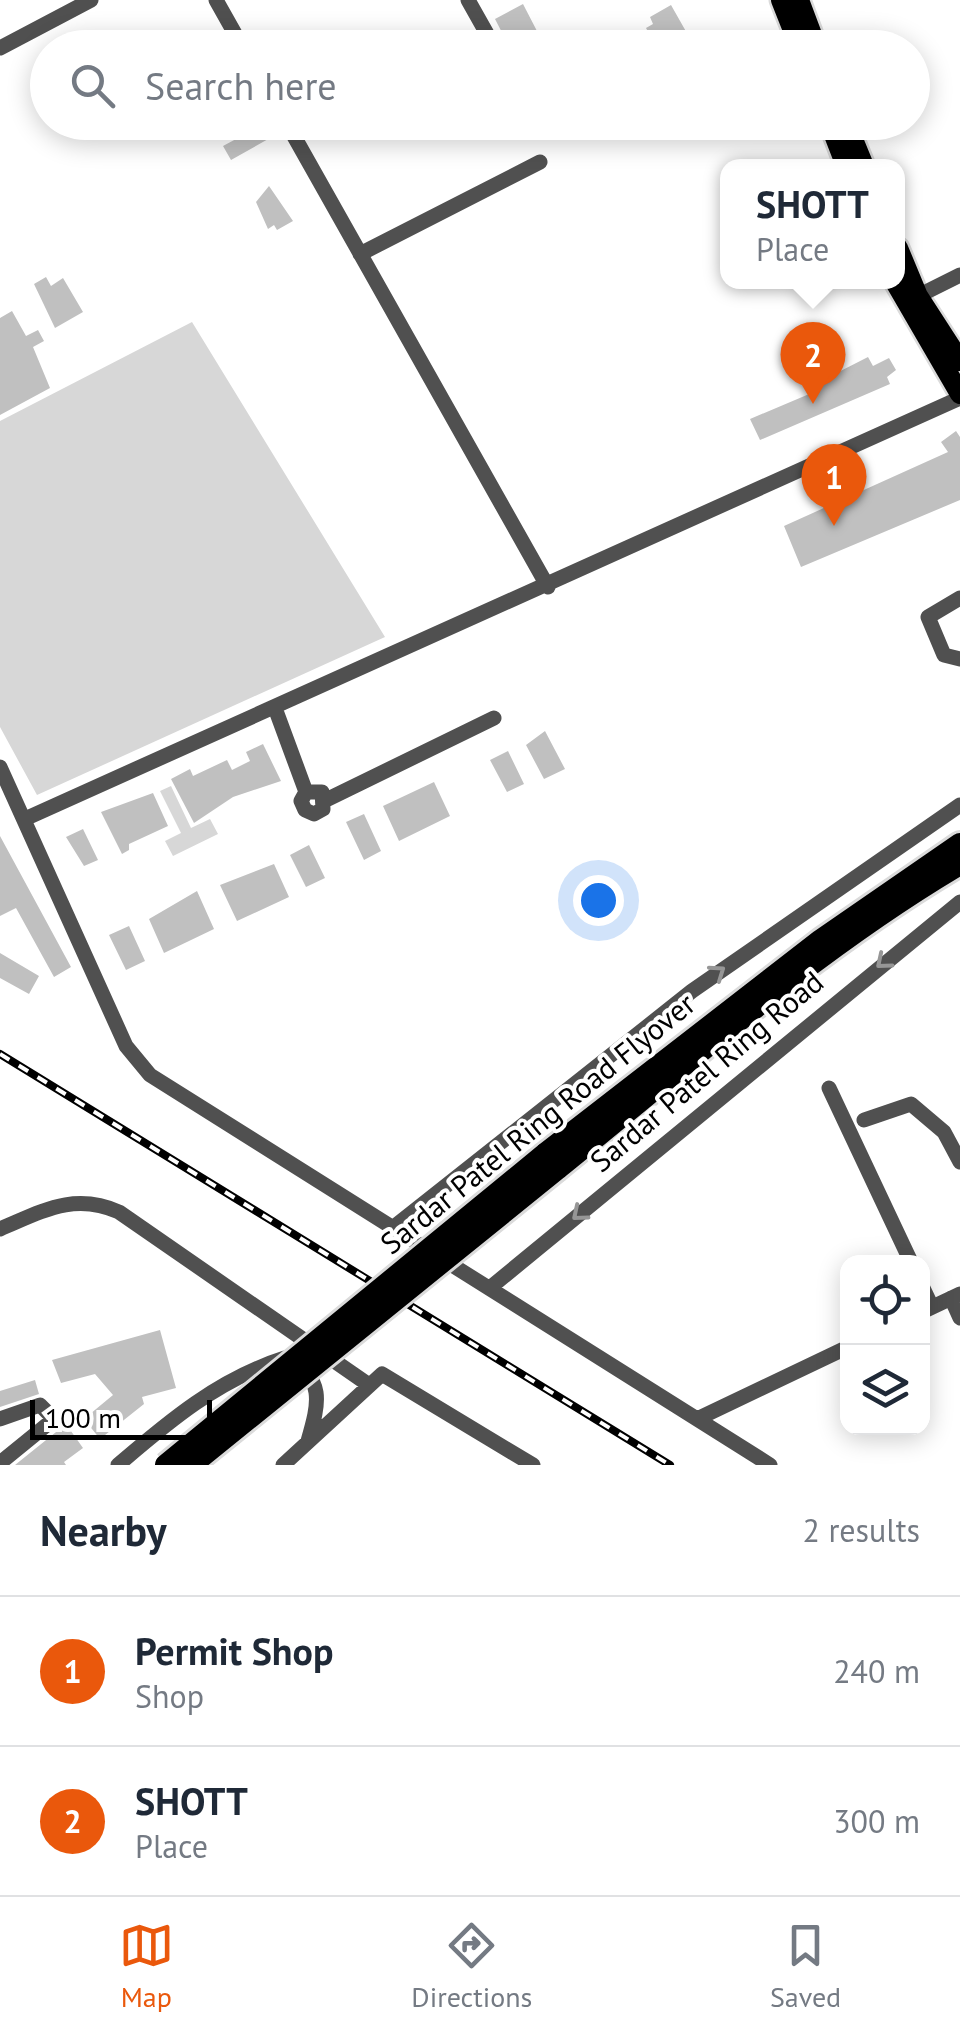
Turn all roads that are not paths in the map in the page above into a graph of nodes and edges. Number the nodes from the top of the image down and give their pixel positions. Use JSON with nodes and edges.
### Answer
{"nodes":[{"id":1,"x":91,"y":0,"type":"edge"},
{"id":2,"x":216,"y":0,"type":"edge"},
{"id":3,"x":468,"y":0,"type":"edge"},
{"id":4,"x":781,"y":0,"type":"edge"},
{"id":5,"x":798,"y":0,"type":"edge"},
{"id":6,"x":34,"y":30,"type":"edge"},
{"id":7,"x":233,"y":30,"type":"edge"},
{"id":8,"x":486,"y":30,"type":"edge"},
{"id":9,"x":793,"y":30,"type":"edge"},
{"id":10,"x":810,"y":30,"type":"edge"},
{"id":11,"x":30,"y":32,"type":"edge"},
{"id":12,"x":0,"y":48,"type":"edge"},
{"id":13,"x":296,"y":140,"type":"edge"},
{"id":14,"x":540,"y":162,"type":"dead end"},
{"id":15,"x":360,"y":254,"type":"junction"},
{"id":16,"x":905,"y":275,"type":"edge"},
{"id":17,"x":960,"y":275,"type":"edge"},
{"id":18,"x":902,"y":289,"type":"edge"},
{"id":19,"x":911,"y":299,"type":"junction"},
{"id":20,"x":960,"y":361,"type":"edge"},
{"id":21,"x":960,"y":396,"type":"edge"},
{"id":22,"x":548,"y":586,"type":"junction"},
{"id":23,"x":960,"y":598,"type":"edge"},
{"id":24,"x":960,"y":659,"type":"edge"},
{"id":25,"x":275,"y":708,"type":"junction"},
{"id":26,"x":494,"y":718,"type":"dead end"},
{"id":27,"x":0,"y":767,"type":"edge"},
{"id":28,"x":960,"y":804,"type":"edge"},
{"id":29,"x":26,"y":818,"type":"junction"},
{"id":30,"x":960,"y":844,"type":"edge"},
{"id":31,"x":960,"y":864,"type":"edge"},
{"id":32,"x":960,"y":902,"type":"edge"},
{"id":33,"x":829,"y":1088,"type":"dead end"},
{"id":34,"x":864,"y":1120,"type":"dead end"},
{"id":35,"x":960,"y":1162,"type":"edge"},
{"id":36,"x":394,"y":1226,"type":"junction"},
{"id":37,"x":0,"y":1230,"type":"edge"},
{"id":38,"x":909,"y":1255,"type":"edge"},
{"id":39,"x":492,"y":1286,"type":"junction"},
{"id":40,"x":955,"y":1296,"type":"edge"},
{"id":41,"x":930,"y":1308,"type":"edge"},
{"id":42,"x":960,"y":1318,"type":"edge"},
{"id":43,"x":840,"y":1352,"type":"edge"},
{"id":44,"x":376,"y":1379,"type":"junction"},
{"id":45,"x":0,"y":1419,"type":"edge"},
{"id":46,"x":697,"y":1419,"type":"junction"},
{"id":47,"x":307,"y":1444,"type":"junction"},
{"id":48,"x":0,"y":1462,"type":"edge"},
{"id":49,"x":118,"y":1465,"type":"edge"},
{"id":50,"x":166,"y":1465,"type":"edge"},
{"id":51,"x":190,"y":1465,"type":"edge"},
{"id":52,"x":283,"y":1465,"type":"edge"},
{"id":53,"x":533,"y":1465,"type":"edge"},
{"id":54,"x":770,"y":1465,"type":"edge"}],
"edges":[{"from":1,"to":6,"type":"street"},
{"from":2,"to":7,"type":"street"},
{"from":3,"to":8,"type":"street"},
{"from":4,"to":9,"type":"main road"},
{"from":5,"to":10,"type":"main road"},
{"from":11,"to":12,"type":"street"},
{"from":13,"to":15,"type":"street"},
{"from":14,"to":15,"type":"street"},
{"from":15,"to":22,"type":"street"},
{"from":16,"to":19,"type":"main road"},
{"from":17,"to":19,"type":"street"},
{"from":18,"to":19,"type":"main road"},
{"from":19,"to":20,"type":"main road"},
{"from":19,"to":21,"type":"main road"},
{"from":21,"to":22,"type":"street"},
{"from":22,"to":25,"type":"street"},
{"from":23,"to":24,"type":"street"},
{"from":25,"to":26,"type":"street"},
{"from":25,"to":29,"type":"street"},
{"from":27,"to":29,"type":"street"},
{"from":36,"to":28,"type":"street","one_way":true},
{"from":29,"to":36,"type":"street"},
{"from":30,"to":50,"type":"highway","name":"Sardar Patel Ring Road Flyover","bridge":true},
{"from":31,"to":51,"type":"highway","name":"Sardar Patel Ring Road Flyover","bridge":true},
{"from":32,"to":39,"type":"street","name":"Sardar Patel Ring Road","one_way":true},
{"from":33,"to":38,"type":"street"},
{"from":34,"to":35,"type":"street"},
{"from":36,"to":39,"type":"street"},
{"from":37,"to":44,"type":"street"},
{"from":39,"to":46,"type":"street"},
{"from":40,"to":41,"type":"street"},
{"from":40,"to":42,"type":"street"},
{"from":43,"to":46,"type":"street"},
{"from":44,"to":47,"type":"street"},
{"from":44,"to":53,"type":"street"},
{"from":45,"to":48,"type":"street"},
{"from":46,"to":54,"type":"street"},
{"from":47,"to":49,"type":"street"},
{"from":47,"to":52,"type":"street"}]}
